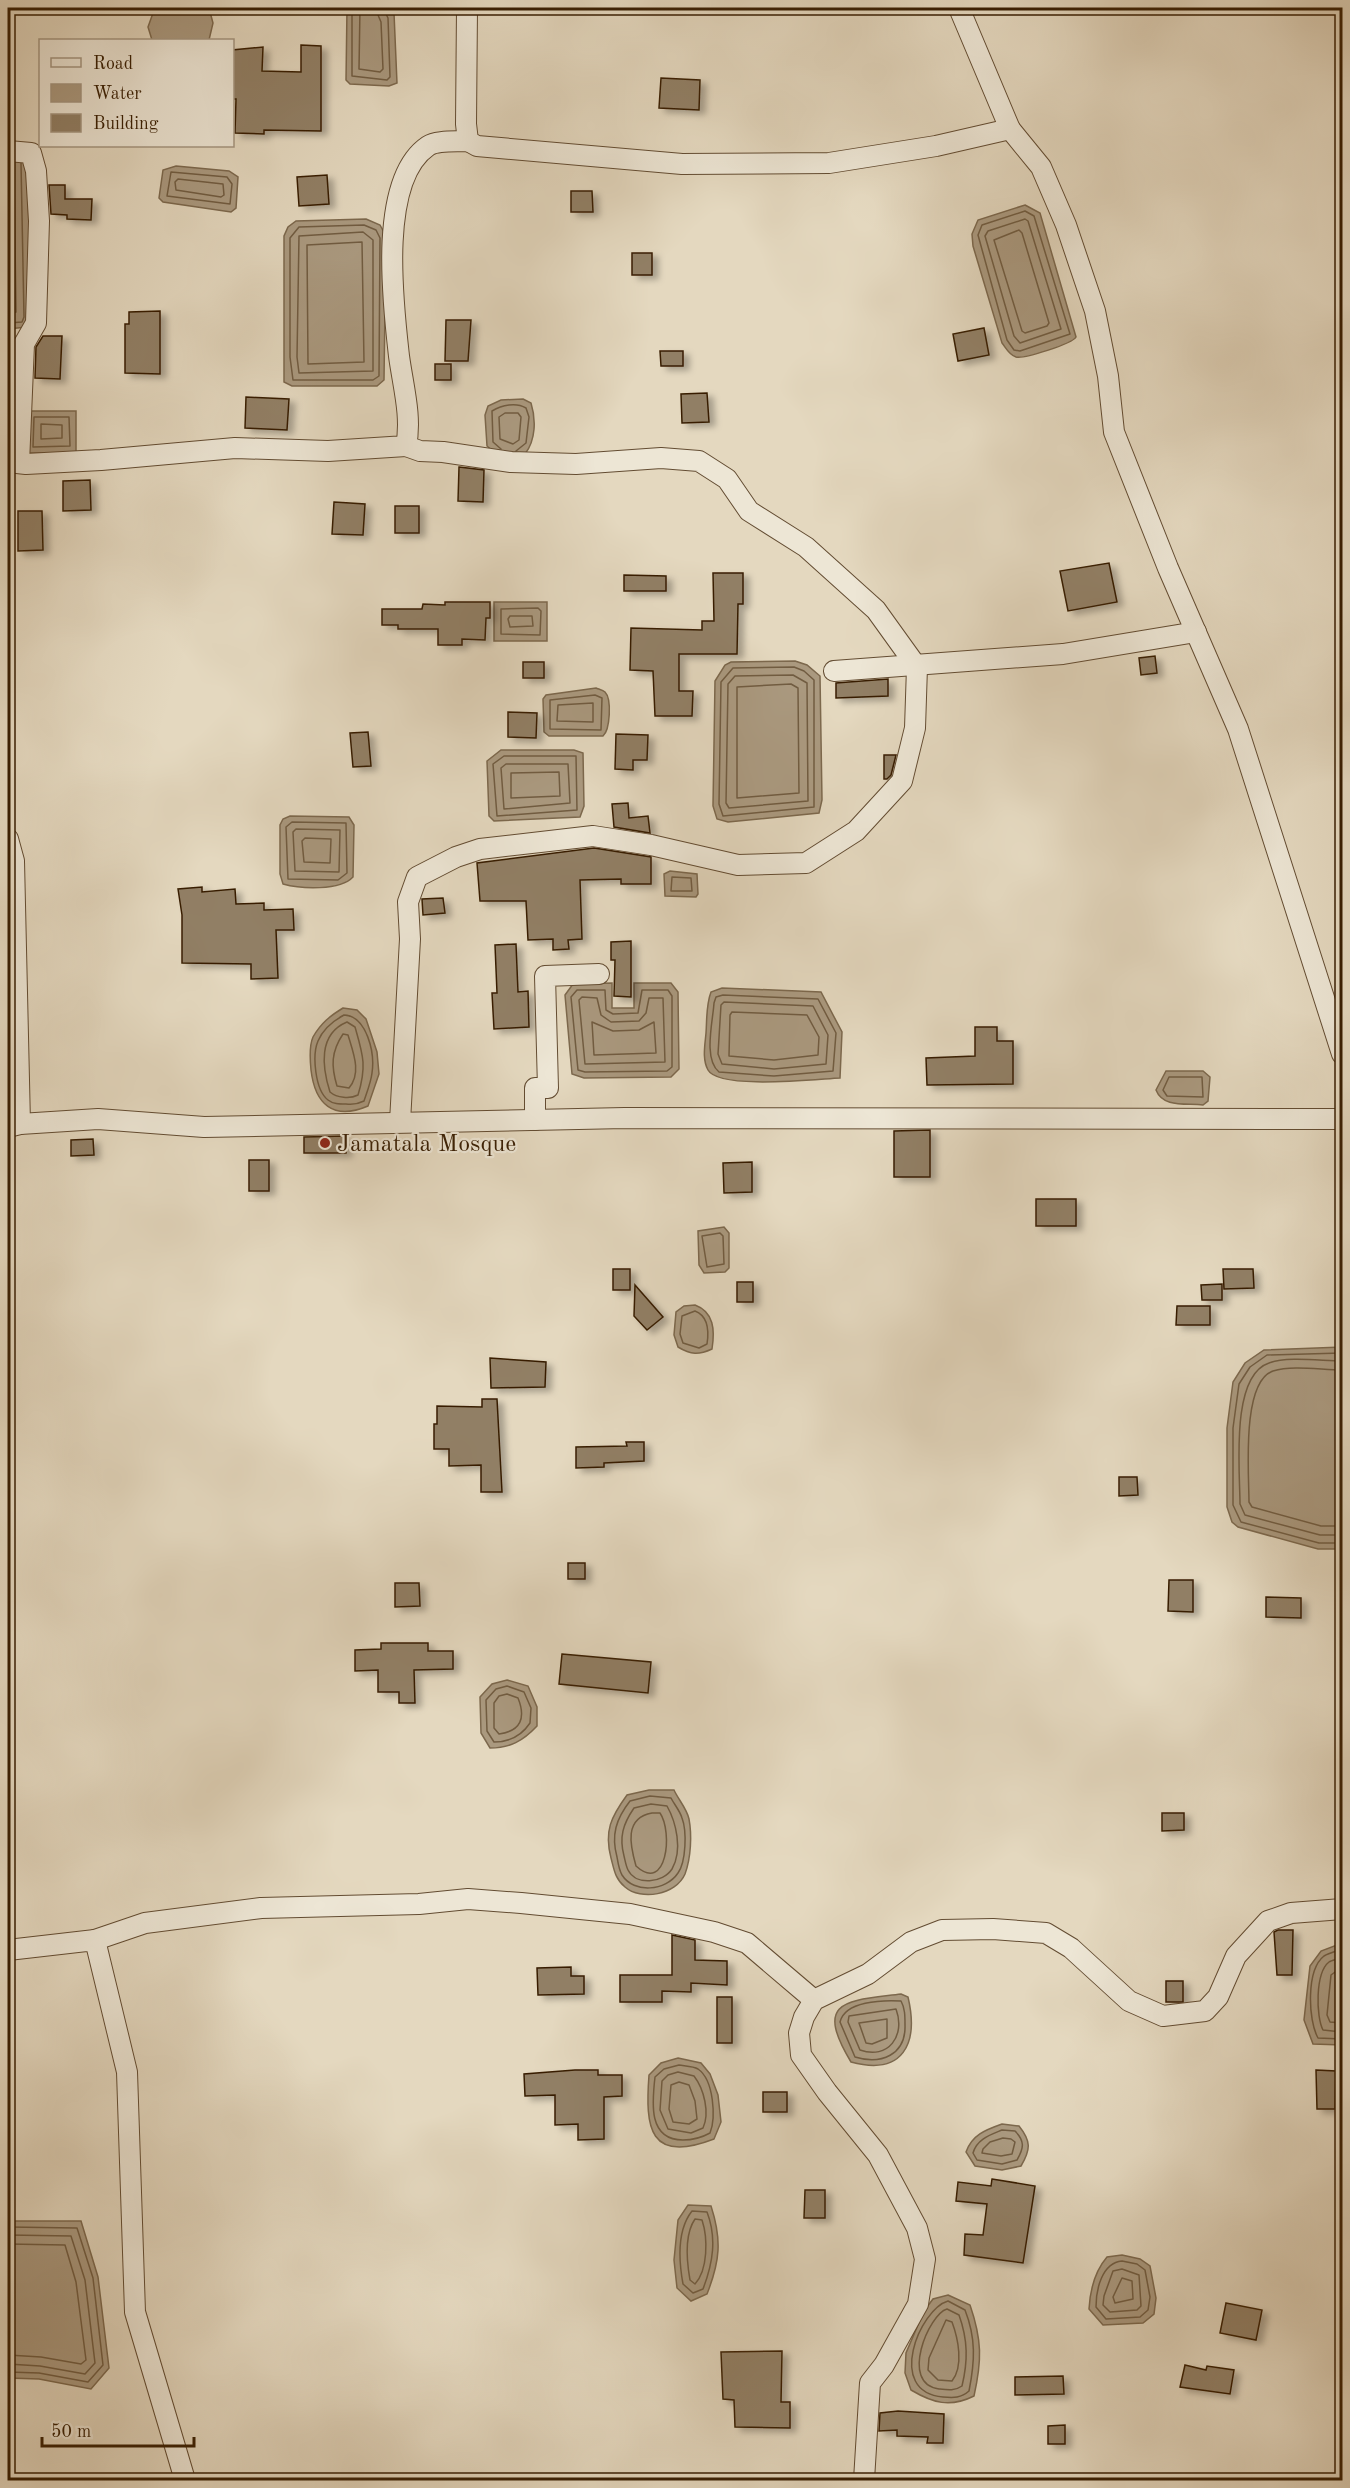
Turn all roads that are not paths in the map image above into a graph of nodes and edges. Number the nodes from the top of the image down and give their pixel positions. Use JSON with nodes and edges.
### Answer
{"nodes":[{"id":1,"x":467,"y":8,"type":"edge"},
{"id":2,"x":959,"y":8,"type":"edge"},
{"id":3,"x":1010,"y":129,"type":"junction"},
{"id":4,"x":468,"y":141,"type":"junction"},
{"id":5,"x":8,"y":151,"type":"edge"},
{"id":6,"x":406,"y":446,"type":"junction"},
{"id":7,"x":14,"y":463,"type":"edge"},
{"id":8,"x":1196,"y":632,"type":"junction"},
{"id":9,"x":917,"y":667,"type":"junction"},
{"id":10,"x":834,"y":671,"type":"dead end"},
{"id":11,"x":8,"y":839,"type":"edge"},
{"id":12,"x":599,"y":974,"type":"dead end"},
{"id":13,"x":1342,"y":1054,"type":"edge"},
{"id":14,"x":1342,"y":1119,"type":"edge"},
{"id":15,"x":535,"y":1120,"type":"junction"},
{"id":16,"x":400,"y":1122,"type":"junction"},
{"id":17,"x":14,"y":1126,"type":"edge"},
{"id":18,"x":1342,"y":1909,"type":"edge"},
{"id":19,"x":95,"y":1940,"type":"junction"},
{"id":20,"x":8,"y":1950,"type":"edge"},
{"id":21,"x":814,"y":2000,"type":"junction"},
{"id":22,"x":185,"y":2481,"type":"edge"},
{"id":23,"x":864,"y":2481,"type":"edge"}],
"edges":[{"from":1,"to":4,"type":"street"},
{"from":2,"to":3,"type":"street"},
{"from":3,"to":4,"type":"street"},
{"from":3,"to":8,"type":"street"},
{"from":4,"to":6,"type":"street"},
{"from":5,"to":7,"type":"street"},
{"from":6,"to":7,"type":"street"},
{"from":6,"to":9,"type":"street"},
{"from":8,"to":9,"type":"street"},
{"from":8,"to":13,"type":"street"},
{"from":9,"to":10,"type":"street"},
{"from":9,"to":16,"type":"street"},
{"from":11,"to":17,"type":"street"},
{"from":12,"to":15,"type":"street"},
{"from":14,"to":15,"type":"street"},
{"from":15,"to":16,"type":"street"},
{"from":16,"to":17,"type":"street"},
{"from":18,"to":21,"type":"street"},
{"from":19,"to":20,"type":"street"},
{"from":19,"to":21,"type":"street"},
{"from":19,"to":22,"type":"street"},
{"from":21,"to":23,"type":"street"}]}
